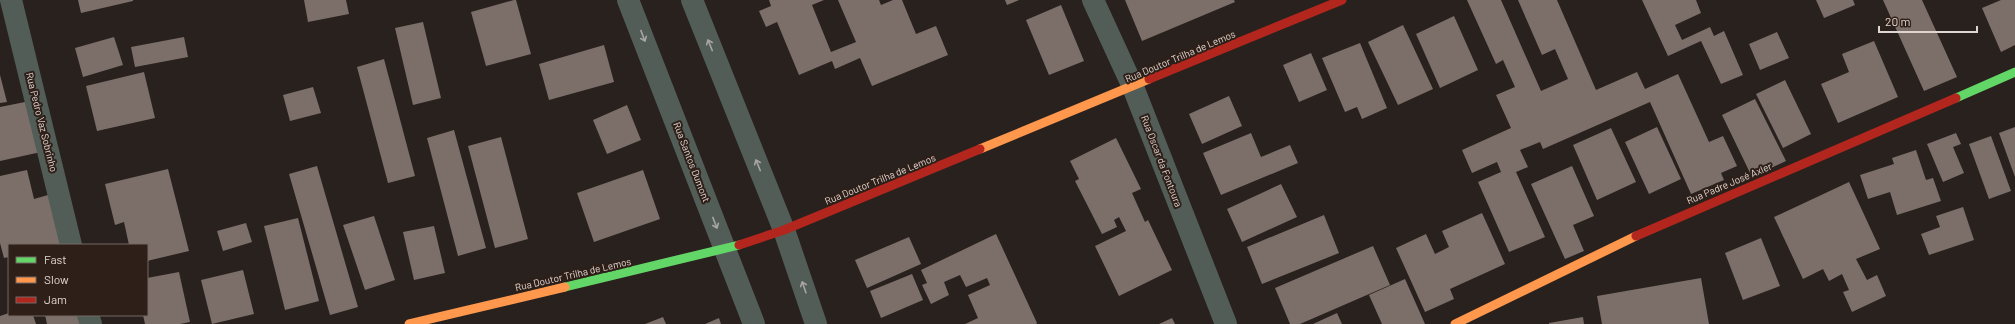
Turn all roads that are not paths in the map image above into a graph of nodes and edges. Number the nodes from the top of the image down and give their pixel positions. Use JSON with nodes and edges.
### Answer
{"nodes":[{"id":1,"x":11,"y":0,"type":"edge"},
{"id":2,"x":628,"y":0,"type":"edge"},
{"id":3,"x":692,"y":0,"type":"edge"},
{"id":4,"x":1094,"y":0,"type":"edge"},
{"id":5,"x":1342,"y":0,"type":"edge"},
{"id":6,"x":2015,"y":72,"type":"edge"},
{"id":7,"x":1133,"y":87,"type":"junction"},
{"id":8,"x":784,"y":230,"type":"junction"},
{"id":9,"x":71,"y":244,"type":"edge"},
{"id":10,"x":726,"y":249,"type":"junction"},
{"id":11,"x":409,"y":324,"type":"edge"},
{"id":12,"x":754,"y":324,"type":"edge"},
{"id":13,"x":816,"y":324,"type":"edge"},
{"id":14,"x":1226,"y":324,"type":"edge"},
{"id":15,"x":1455,"y":324,"type":"edge"}],
"edges":[{"from":1,"to":9,"type":"street","name":"Rua Pedro Vaz Sobrinho"},
{"from":2,"to":10,"type":"street","name":"Rua Santos Dumont","one_way":true},
{"from":8,"to":3,"type":"street","one_way":true},
{"from":4,"to":7,"type":"street","name":"Rua Oscar da Fontoura"},
{"from":5,"to":7,"type":"street","name":"Rua Doutor Trilha de Lemos"},
{"from":6,"to":15,"type":"street","name":"Rua Padre José Axler"},
{"from":7,"to":8,"type":"street","name":"Rua Doutor Trilha de Lemos"},
{"from":7,"to":14,"type":"street","name":"Rua Oscar da Fontoura"},
{"from":8,"to":10,"type":"street","name":"Rua Doutor Trilha de Lemos"},
{"from":13,"to":8,"type":"street","one_way":true},
{"from":10,"to":11,"type":"street","name":"Rua Doutor Trilha de Lemos"},
{"from":10,"to":12,"type":"street","name":"Rua Santos Dumont"}]}
